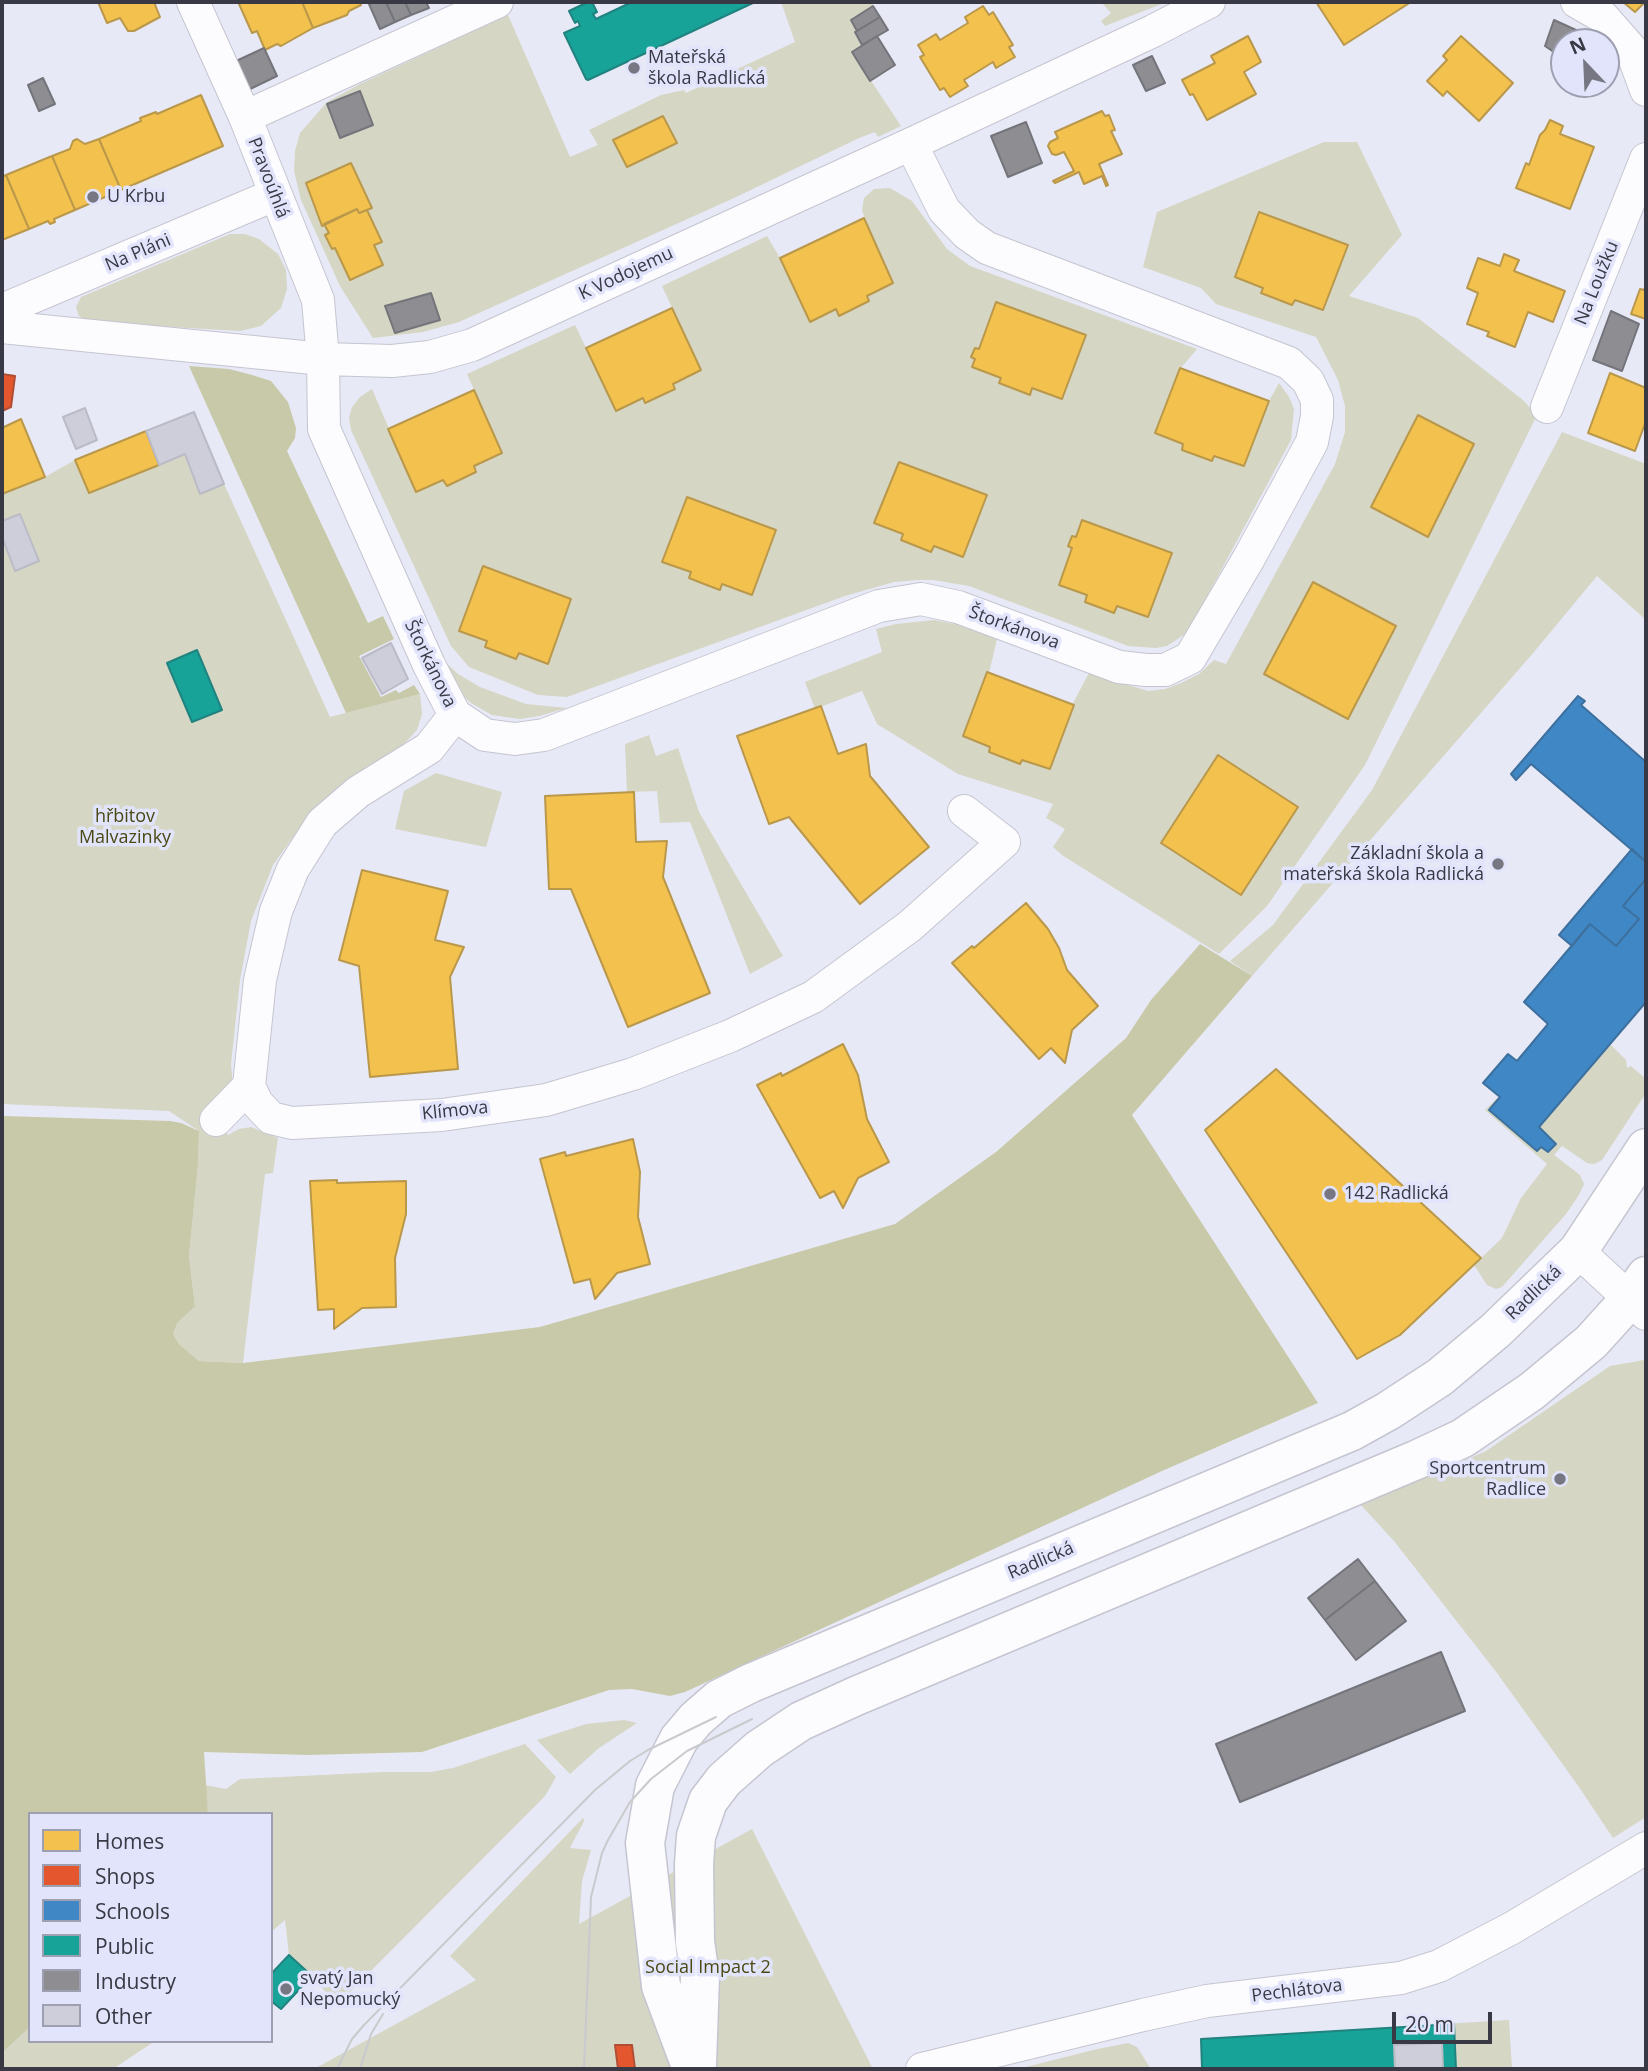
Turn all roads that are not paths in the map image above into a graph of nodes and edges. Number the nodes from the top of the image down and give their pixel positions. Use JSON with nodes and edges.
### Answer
{"nodes":[{"id":1,"x":193,"y":2,"type":"edge"},
{"id":2,"x":497,"y":2,"type":"edge"},
{"id":3,"x":1209,"y":2,"type":"edge"},
{"id":4,"x":1577,"y":2,"type":"edge"},
{"id":5,"x":1646,"y":90,"type":"edge"},
{"id":6,"x":245,"y":117,"type":"junction"},
{"id":7,"x":911,"y":144,"type":"junction"},
{"id":8,"x":1646,"y":159,"type":"edge"},
{"id":9,"x":274,"y":195,"type":"junction"},
{"id":10,"x":2,"y":310,"type":"edge"},
{"id":11,"x":2,"y":327,"type":"edge"},
{"id":12,"x":323,"y":359,"type":"junction"},
{"id":13,"x":1547,"y":407,"type":"dead end"},
{"id":14,"x":455,"y":715,"type":"junction"},
{"id":15,"x":964,"y":811,"type":"dead end"},
{"id":16,"x":249,"y":1086,"type":"junction"},
{"id":17,"x":216,"y":1120,"type":"dead end"},
{"id":18,"x":1646,"y":1149,"type":"edge"},
{"id":19,"x":1578,"y":1251,"type":"junction"},
{"id":20,"x":1641,"y":1296,"type":"edge"},
{"id":21,"x":1646,"y":1848,"type":"edge"},
{"id":22,"x":695,"y":2069,"type":"edge"},
{"id":23,"x":922,"y":2069,"type":"edge"}],
"edges":[{"from":1,"to":6,"type":"street","name":"Pravoúhlá"},
{"from":2,"to":6,"type":"street"},
{"from":3,"to":7,"type":"street","name":"K Vodojemu"},
{"from":4,"to":5,"type":"street"},
{"from":6,"to":9,"type":"street","name":"Pravoúhlá"},
{"from":7,"to":12,"type":"street","name":"K Vodojemu"},
{"from":7,"to":14,"type":"street","name":"Štorkánova"},
{"from":8,"to":13,"type":"street","name":"Na Loužku"},
{"from":9,"to":10,"type":"street","name":"Na Pláni"},
{"from":9,"to":12,"type":"street","name":"Pravoúhlá"},
{"from":11,"to":12,"type":"street","name":"K Vodojemu"},
{"from":12,"to":14,"type":"street","name":"Štorkánova"},
{"from":14,"to":16,"type":"street"},
{"from":15,"to":16,"type":"street","name":"Klímova"},
{"from":16,"to":17,"type":"street"},
{"from":18,"to":19,"type":"main road","name":"Radlická"},
{"from":19,"to":20,"type":"street"},
{"from":19,"to":22,"type":"main road","name":"Radlická"},
{"from":20,"to":22,"type":"main road","name":"Radlická"},
{"from":21,"to":23,"type":"street","name":"Pechlátova"}]}
